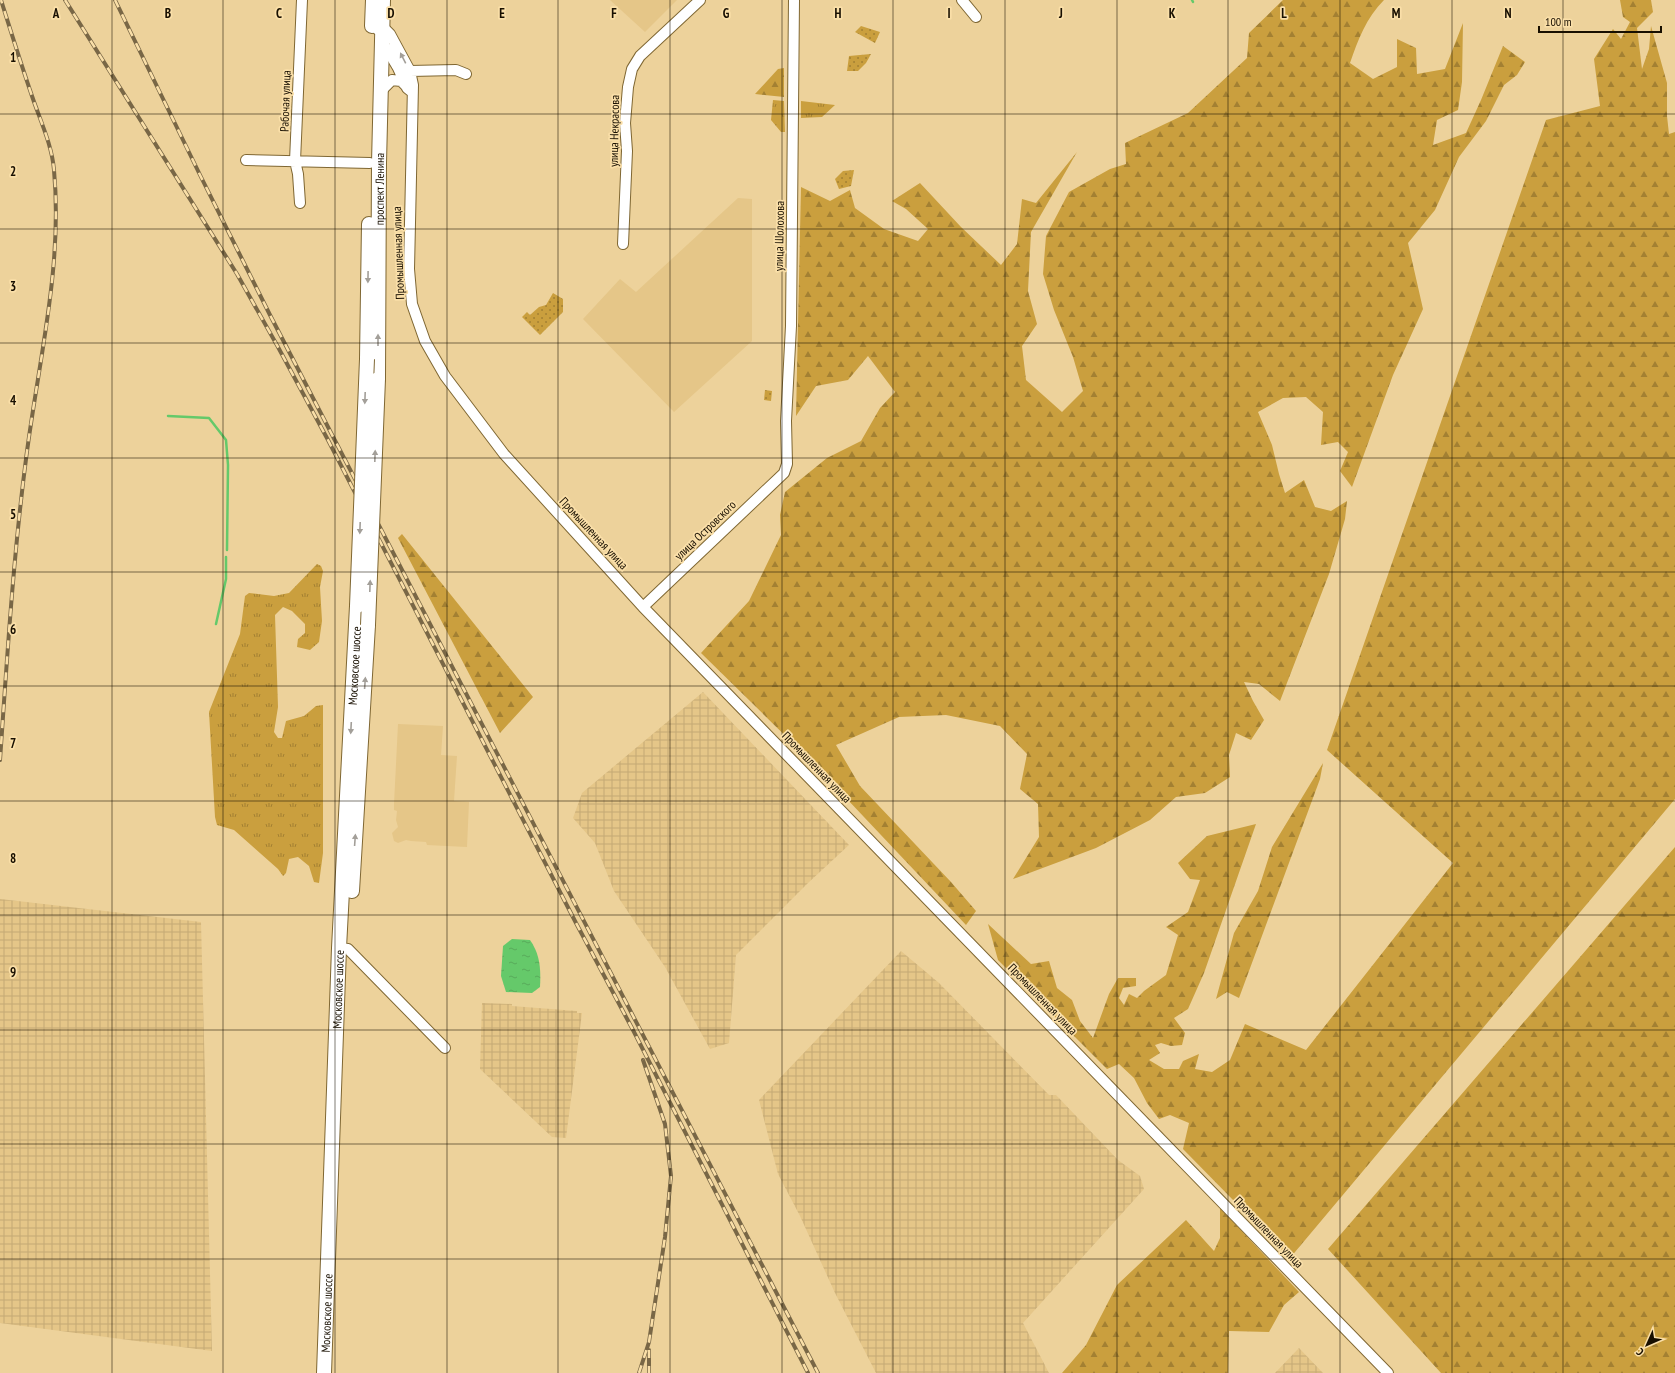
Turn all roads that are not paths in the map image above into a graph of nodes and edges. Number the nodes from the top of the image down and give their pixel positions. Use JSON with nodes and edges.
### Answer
{"nodes":[{"id":1,"x":302,"y":0,"type":"edge"},
{"id":2,"x":373,"y":0,"type":"edge"},
{"id":3,"x":383,"y":0,"type":"edge"},
{"id":4,"x":700,"y":0,"type":"edge"},
{"id":5,"x":794,"y":0,"type":"edge"},
{"id":6,"x":962,"y":0,"type":"edge"},
{"id":7,"x":976,"y":17,"type":"dead end"},
{"id":8,"x":379,"y":34,"type":"junction"},
{"id":9,"x":410,"y":71,"type":"junction"},
{"id":10,"x":466,"y":74,"type":"dead end"},
{"id":11,"x":410,"y":90,"type":"junction"},
{"id":12,"x":381,"y":91,"type":"junction"},
{"id":13,"x":246,"y":160,"type":"dead end"},
{"id":14,"x":295,"y":161,"type":"junction"},
{"id":15,"x":370,"y":163,"type":"junction"},
{"id":16,"x":300,"y":203,"type":"dead end"},
{"id":17,"x":623,"y":244,"type":"dead end"},
{"id":18,"x":784,"y":473,"type":"joint"},
{"id":19,"x":357,"y":606,"type":"joint"},
{"id":20,"x":643,"y":607,"type":"junction"},
{"id":21,"x":368,"y":625,"type":"joint"},
{"id":22,"x":344,"y":948,"type":"junction"},
{"id":23,"x":445,"y":1048,"type":"dead end"},
{"id":24,"x":324,"y":1373,"type":"edge"},
{"id":25,"x":333,"y":1373,"type":"edge"},
{"id":26,"x":1388,"y":1373,"type":"edge"}],
"edges":[{"from":1,"to":14,"type":"street","name":"Рабочая улица"},
{"from":2,"to":8,"type":"main road","name":"проспект Ленина"},
{"from":3,"to":8,"type":"main road","name":"проспект Ленина"},
{"from":4,"to":17,"type":"street","name":"улица Некрасова"},
{"from":5,"to":18,"type":"street","name":"улица Шолохова"},
{"from":6,"to":7,"type":"street"},
{"from":9,"to":8,"type":"street","name":"Промышленная улица","one_way":true},
{"from":8,"to":11,"type":"street","name":"Промышленная улица"},
{"from":8,"to":12,"type":"main road","name":"проспект Ленина"},
{"from":8,"to":15,"type":"main road","name":"проспект Ленина"},
{"from":9,"to":10,"type":"street"},
{"from":9,"to":11,"type":"street","name":"Промышленная улица"},
{"from":11,"to":12,"type":"street"},
{"from":11,"to":20,"type":"street","name":"Промышленная улица"},
{"from":21,"to":12,"type":"main road","name":"проспект Ленина","one_way":true,"bridge":true},
{"from":13,"to":14,"type":"street"},
{"from":14,"to":15,"type":"street"},
{"from":14,"to":16,"type":"street","name":"Рабочая улица"},
{"from":15,"to":19,"type":"main road","name":"проспект Ленина","one_way":true,"bridge":true},
{"from":18,"to":20,"type":"street","name":"улица Островского"},
{"from":19,"to":22,"type":"main road","name":"Московское шоссе","one_way":true},
{"from":20,"to":26,"type":"street","name":"Промышленная улица"},
{"from":22,"to":21,"type":"main road","name":"Московское шоссе","one_way":true},
{"from":22,"to":23,"type":"street"},
{"from":22,"to":24,"type":"main road","name":"Московское шоссе"},
{"from":22,"to":25,"type":"main road","name":"Московское шоссе"}]}
